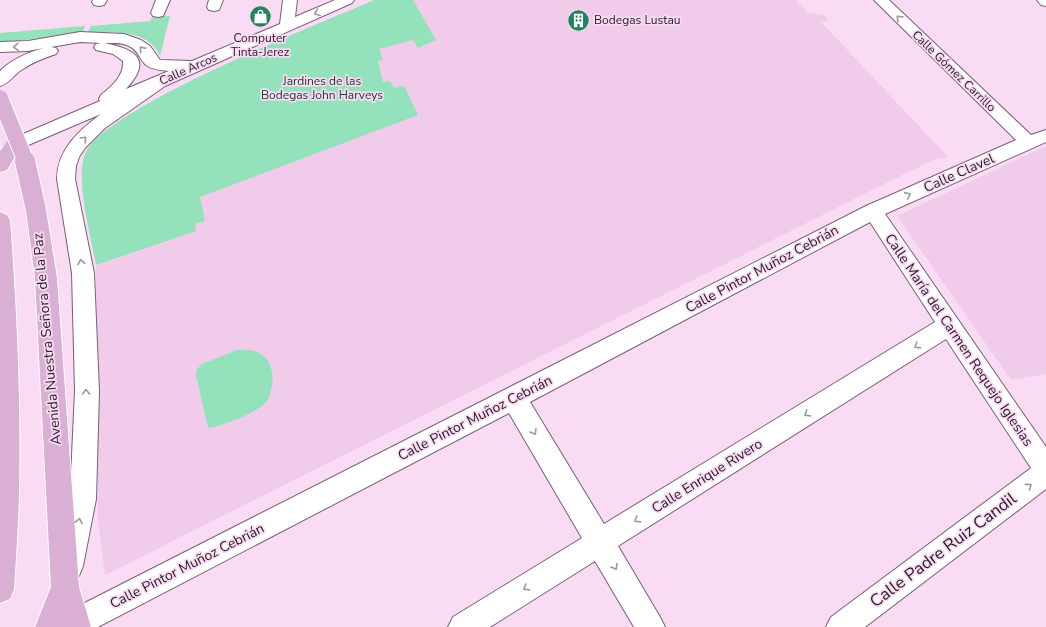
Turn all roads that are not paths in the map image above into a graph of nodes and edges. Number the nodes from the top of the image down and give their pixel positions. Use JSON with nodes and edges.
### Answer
{"nodes":[{"id":1,"x":290,"y":0,"type":"edge"},
{"id":2,"x":347,"y":0,"type":"edge"},
{"id":3,"x":881,"y":0,"type":"edge"},
{"id":4,"x":1044,"y":0,"type":"edge"},
{"id":5,"x":1046,"y":2,"type":"edge"},
{"id":6,"x":287,"y":25,"type":"junction"},
{"id":7,"x":0,"y":47,"type":"edge"},
{"id":8,"x":201,"y":63,"type":"junction"},
{"id":9,"x":0,"y":81,"type":"edge"},
{"id":10,"x":160,"y":82,"type":"junction"},
{"id":11,"x":0,"y":98,"type":"edge"},
{"id":12,"x":95,"y":109,"type":"junction"},
{"id":13,"x":1046,"y":136,"type":"edge"},
{"id":14,"x":1028,"y":142,"type":"junction"},
{"id":15,"x":13,"y":145,"type":"joint"},
{"id":16,"x":0,"y":165,"type":"edge"},
{"id":17,"x":873,"y":211,"type":"junction"},
{"id":18,"x":0,"y":220,"type":"edge"},
{"id":19,"x":950,"y":325,"type":"junction"},
{"id":20,"x":514,"y":398,"type":"junction"},
{"id":21,"x":1046,"y":469,"type":"edge"},
{"id":22,"x":1046,"y":473,"type":"edge"},
{"id":23,"x":600,"y":542,"type":"junction"},
{"id":24,"x":65,"y":587,"type":"junction"},
{"id":25,"x":0,"y":589,"type":"edge"},
{"id":26,"x":67,"y":626,"type":"edge"},
{"id":27,"x":463,"y":627,"type":"edge"},
{"id":28,"x":650,"y":627,"type":"edge"},
{"id":29,"x":841,"y":627,"type":"edge"}],
"edges":[{"from":1,"to":6,"type":"street"},
{"from":2,"to":6,"type":"street","name":"Calle Arcos","one_way":true},
{"from":14,"to":3,"type":"street","name":"Calle Gómez Carrillo","one_way":true},
{"from":4,"to":5,"type":"street"},
{"from":6,"to":8,"type":"street","name":"Calle Arcos"},
{"from":8,"to":7,"type":"street","one_way":true},
{"from":8,"to":10,"type":"street","name":"Calle Arcos"},
{"from":9,"to":12,"type":"street"},
{"from":10,"to":12,"type":"street","name":"Calle Arcos"},
{"from":24,"to":10,"type":"street","name":"Avenida Nuestra Señora de la Paz","one_way":true},
{"from":11,"to":24,"type":"main road","name":"Avenida Nuestra Señora de la Paz","bridge":true},
{"from":12,"to":15,"type":"street","name":"Calle Arcos"},
{"from":13,"to":14,"type":"street","name":"Calle Clavel"},
{"from":17,"to":14,"type":"street","name":"Calle Clavel","one_way":true},
{"from":15,"to":16,"type":"main road"},
{"from":17,"to":19,"type":"street","name":"Calle María del Carmen Requejo Iglesias"},
{"from":17,"to":20,"type":"street","name":"Calle Pintor Muñoz Cebrián"},
{"from":18,"to":25,"type":"main road"},
{"from":19,"to":21,"type":"street","name":"Calle María del Carmen Requejo Iglesias"},
{"from":19,"to":23,"type":"street","name":"Calle Enrique Rivero","one_way":true},
{"from":20,"to":23,"type":"street","one_way":true},
{"from":20,"to":26,"type":"street","name":"Calle Pintor Muñoz Cebrián"},
{"from":29,"to":22,"type":"street","name":"Calle Padre Ruiz Candil","one_way":true},
{"from":23,"to":27,"type":"street","name":"Calle Enrique Rivero","one_way":true},
{"from":23,"to":28,"type":"street","one_way":true},
{"from":24,"to":26,"type":"main road","name":"Avenida Nuestra Señora de la Paz"}]}
